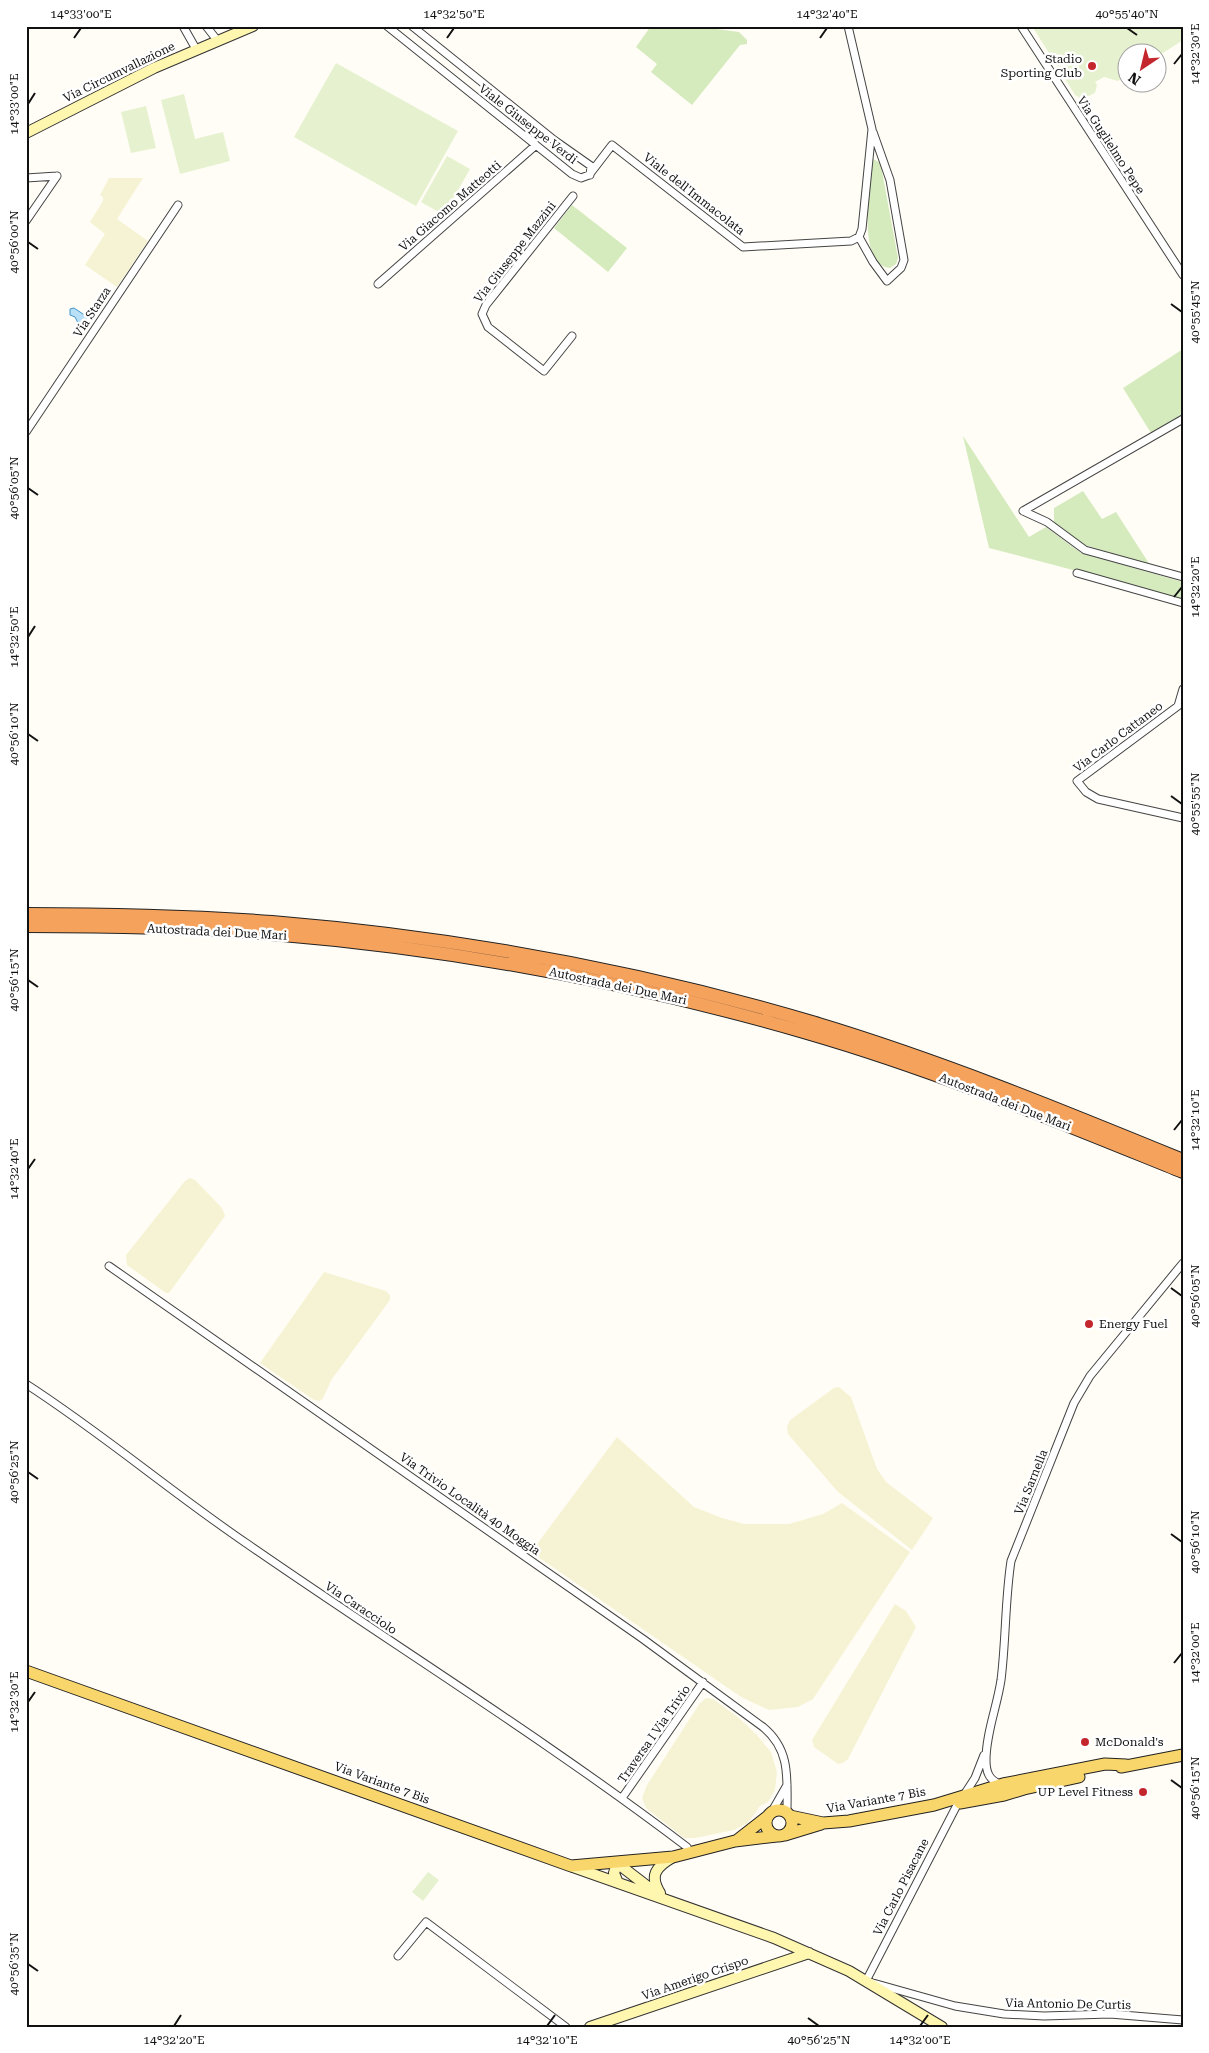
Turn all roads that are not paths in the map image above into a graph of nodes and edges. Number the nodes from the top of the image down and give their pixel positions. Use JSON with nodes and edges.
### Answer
{"nodes":[{"id":1,"x":183,"y":26,"type":"edge"},
{"id":2,"x":206,"y":26,"type":"edge"},
{"id":3,"x":253,"y":26,"type":"edge"},
{"id":4,"x":387,"y":26,"type":"edge"},
{"id":5,"x":412,"y":26,"type":"edge"},
{"id":6,"x":848,"y":26,"type":"edge"},
{"id":7,"x":1021,"y":26,"type":"edge"},
{"id":8,"x":217,"y":40,"type":"junction"},
{"id":9,"x":196,"y":49,"type":"junction"},
{"id":10,"x":872,"y":128,"type":"junction"},
{"id":11,"x":26,"y":133,"type":"edge"},
{"id":12,"x":536,"y":145,"type":"junction"},
{"id":13,"x":590,"y":175,"type":"junction"},
{"id":14,"x":26,"y":178,"type":"edge"},
{"id":15,"x":573,"y":196,"type":"dead end"},
{"id":16,"x":178,"y":205,"type":"dead end"},
{"id":17,"x":26,"y":221,"type":"edge"},
{"id":18,"x":859,"y":237,"type":"junction"},
{"id":19,"x":1183,"y":275,"type":"edge"},
{"id":20,"x":378,"y":284,"type":"dead end"},
{"id":21,"x":572,"y":336,"type":"dead end"},
{"id":22,"x":1183,"y":419,"type":"edge"},
{"id":23,"x":26,"y":432,"type":"edge"},
{"id":24,"x":1077,"y":573,"type":"dead end"},
{"id":25,"x":1183,"y":577,"type":"edge"},
{"id":26,"x":1183,"y":603,"type":"edge"},
{"id":27,"x":1183,"y":689,"type":"edge"},
{"id":28,"x":1183,"y":818,"type":"edge"},
{"id":29,"x":26,"y":914,"type":"edge"},
{"id":30,"x":26,"y":926,"type":"edge"},
{"id":31,"x":1183,"y":1160,"type":"edge"},
{"id":32,"x":1183,"y":1172,"type":"edge"},
{"id":33,"x":1183,"y":1263,"type":"edge"},
{"id":34,"x":109,"y":1266,"type":"dead end"},
{"id":35,"x":26,"y":1384,"type":"edge"},
{"id":36,"x":26,"y":1671,"type":"edge"},
{"id":37,"x":703,"y":1682,"type":"junction"},
{"id":38,"x":987,"y":1746,"type":"junction"},
{"id":39,"x":1183,"y":1755,"type":"edge"},
{"id":40,"x":1126,"y":1765,"type":"junction"},
{"id":41,"x":975,"y":1778,"type":"junction"},
{"id":42,"x":787,"y":1784,"type":"junction"},
{"id":43,"x":1003,"y":1784,"type":"junction"},
{"id":44,"x":1024,"y":1789,"type":"junction"},
{"id":45,"x":985,"y":1790,"type":"junction"},
{"id":46,"x":622,"y":1798,"type":"junction"},
{"id":47,"x":961,"y":1799,"type":"junction"},
{"id":48,"x":769,"y":1814,"type":"junction"},
{"id":49,"x":788,"y":1814,"type":"junction"},
{"id":50,"x":822,"y":1823,"type":"junction"},
{"id":51,"x":781,"y":1835,"type":"junction"},
{"id":52,"x":735,"y":1841,"type":"junction"},
{"id":53,"x":687,"y":1847,"type":"dead end"},
{"id":54,"x":673,"y":1857,"type":"junction"},
{"id":55,"x":617,"y":1863,"type":"junction"},
{"id":56,"x":571,"y":1866,"type":"junction"},
{"id":57,"x":618,"y":1882,"type":"junction"},
{"id":58,"x":663,"y":1898,"type":"junction"},
{"id":59,"x":809,"y":1953,"type":"junction"},
{"id":60,"x":398,"y":1956,"type":"dead end"},
{"id":61,"x":866,"y":1981,"type":"junction"},
{"id":62,"x":1183,"y":2020,"type":"edge"},
{"id":63,"x":566,"y":2027,"type":"edge"},
{"id":64,"x":590,"y":2027,"type":"edge"},
{"id":65,"x":942,"y":2027,"type":"edge"}],
"edges":[{"from":1,"to":9,"type":"street"},
{"from":2,"to":8,"type":"street"},
{"from":3,"to":8,"type":"main road","name":"Via Circumvallazione"},
{"from":4,"to":12,"type":"street","name":"Viale Giuseppe Verdi"},
{"from":5,"to":13,"type":"street","name":"Viale Giuseppe Verdi"},
{"from":6,"to":10,"type":"street"},
{"from":7,"to":19,"type":"street","name":"Via Guglielmo Pepe"},
{"from":8,"to":9,"type":"main road","name":"Via Circumvallazione"},
{"from":9,"to":11,"type":"main road","name":"Via Circumvallazione"},
{"from":10,"to":18,"type":"street"},
{"from":10,"to":18,"type":"street"},
{"from":12,"to":13,"type":"street","name":"Viale Giuseppe Verdi"},
{"from":12,"to":20,"type":"street","name":"Via Giacomo Matteotti"},
{"from":13,"to":18,"type":"street","name":"Viale dell'Immacolata"},
{"from":14,"to":17,"type":"street"},
{"from":15,"to":21,"type":"street","name":"Via Giuseppe Mazzini"},
{"from":16,"to":23,"type":"street","name":"Via Starza"},
{"from":22,"to":25,"type":"street"},
{"from":24,"to":26,"type":"street"},
{"from":27,"to":28,"type":"street","name":"Via Carlo Cattaneo"},
{"from":29,"to":31,"type":"highway","name":"Autostrada dei Due Mari"},
{"from":30,"to":32,"type":"highway","name":"Autostrada dei Due Mari"},
{"from":33,"to":38,"type":"street","name":"Via Sarnella"},
{"from":34,"to":37,"type":"street","name":"Via Trivio Località 40 Moggia"},
{"from":35,"to":46,"type":"street","name":"Via Caracciolo"},
{"from":36,"to":56,"type":"main road","name":"Via Variante 7 Bis"},
{"from":37,"to":42,"type":"street","name":"Via Trivio Località 40 Moggia"},
{"from":37,"to":46,"type":"street","name":"Traversa I Via Trivio"},
{"from":38,"to":41,"type":"street","name":"Via Carlo Pisacane"},
{"from":38,"to":43,"type":"street"},
{"from":39,"to":40,"type":"main road","name":"Via Variante 7 Bis"},
{"from":40,"to":43,"type":"main road","name":"Via Variante 7 Bis"},
{"from":40,"to":44,"type":"main road","name":"Via Variante 7 Bis"},
{"from":41,"to":45,"type":"street"},
{"from":41,"to":47,"type":"street","name":"Via Carlo Pisacane"},
{"from":42,"to":48,"type":"street"},
{"from":42,"to":49,"type":"street","name":"Via Trivio Località 40 Moggia"},
{"from":43,"to":45,"type":"main road","name":"Via Variante 7 Bis"},
{"from":44,"to":45,"type":"main road","name":"Via Variante 7 Bis"},
{"from":44,"to":47,"type":"main road","name":"Via Variante 7 Bis"},
{"from":45,"to":47,"type":"main road","name":"Via Variante 7 Bis"},
{"from":46,"to":53,"type":"street","name":"Via Caracciolo"},
{"from":47,"to":50,"type":"main road","name":"Via Variante 7 Bis"},
{"from":47,"to":61,"type":"street","name":"Via Carlo Pisacane"},
{"from":48,"to":49,"type":"main road"},
{"from":48,"to":51,"type":"main road"},
{"from":48,"to":52,"type":"main road","name":"Via Variante 7 Bis"},
{"from":49,"to":50,"type":"main road","name":"Via Variante 7 Bis"},
{"from":49,"to":51,"type":"main road"},
{"from":50,"to":51,"type":"main road","name":"Via Variante 7 Bis"},
{"from":51,"to":52,"type":"main road","name":"Via Variante 7 Bis"},
{"from":52,"to":54,"type":"main road","name":"Via Variante 7 Bis"},
{"from":54,"to":55,"type":"main road","name":"Via Variante 7 Bis"},
{"from":54,"to":58,"type":"main road"},
{"from":55,"to":56,"type":"main road","name":"Via Variante 7 Bis"},
{"from":55,"to":57,"type":"main road"},
{"from":55,"to":58,"type":"main road"},
{"from":56,"to":57,"type":"main road"},
{"from":57,"to":58,"type":"main road"},
{"from":58,"to":59,"type":"main road"},
{"from":59,"to":61,"type":"main road"},
{"from":59,"to":64,"type":"main road","name":"Via Amerigo Crispo"},
{"from":60,"to":63,"type":"street"},
{"from":61,"to":62,"type":"street","name":"Via Antonio De Curtis"},
{"from":61,"to":65,"type":"main road"}]}
